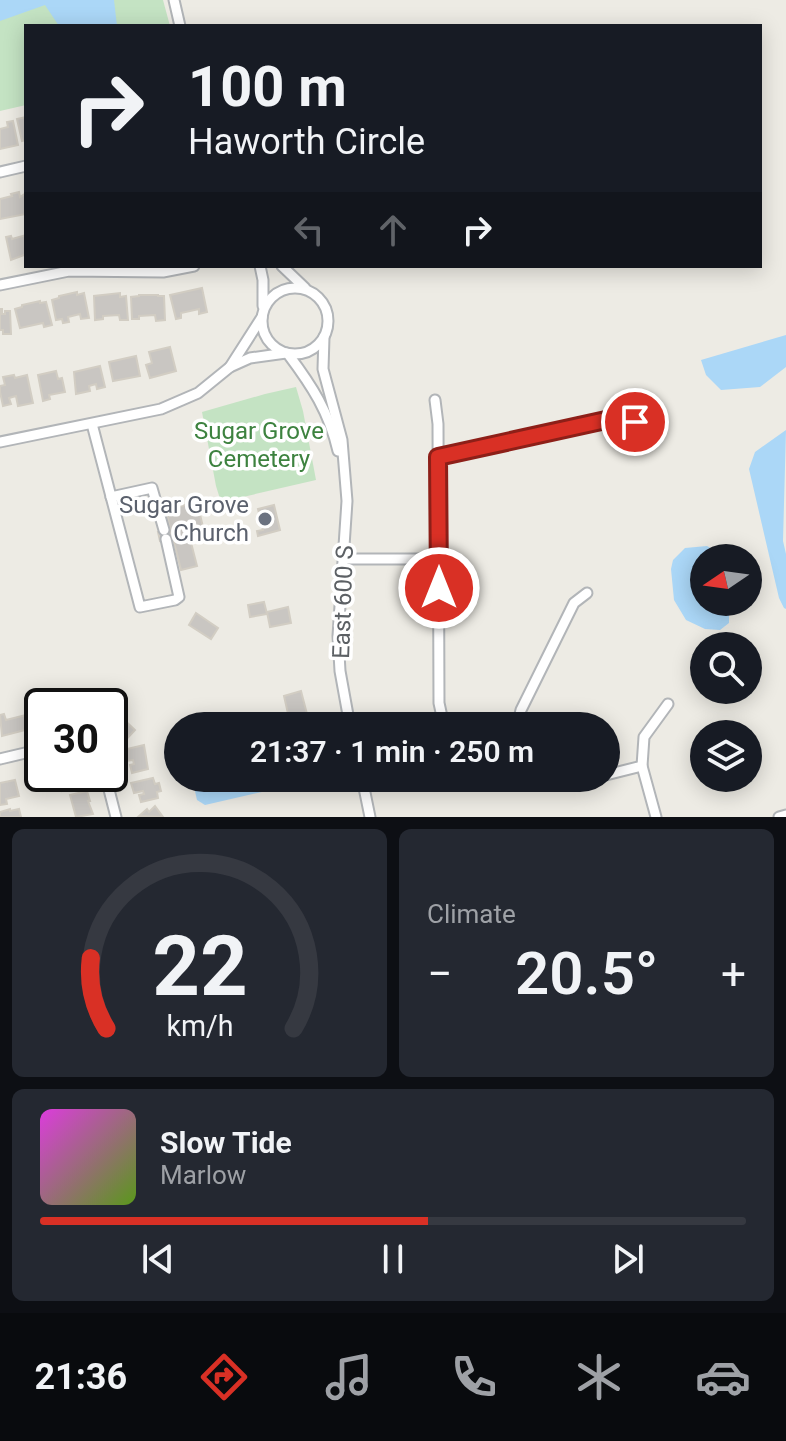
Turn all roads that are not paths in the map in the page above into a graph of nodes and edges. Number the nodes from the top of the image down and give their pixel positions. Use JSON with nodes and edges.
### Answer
{"nodes":[{"id":1,"x":174,"y":0,"type":"edge"},
{"id":2,"x":180,"y":24,"type":"edge"},
{"id":3,"x":24,"y":166,"type":"edge"},
{"id":4,"x":0,"y":172,"type":"edge"},
{"id":5,"x":145,"y":268,"type":"edge"},
{"id":6,"x":184,"y":268,"type":"edge"},
{"id":7,"x":260,"y":268,"type":"edge"},
{"id":8,"x":284,"y":268,"type":"edge"},
{"id":9,"x":0,"y":285,"type":"edge"},
{"id":10,"x":308,"y":291,"type":"junction"},
{"id":11,"x":263,"y":314,"type":"junction"},
{"id":12,"x":324,"y":337,"type":"junction"},
{"id":13,"x":287,"y":354,"type":"junction"},
{"id":14,"x":230,"y":367,"type":"junction"},
{"id":15,"x":435,"y":400,"type":"dead end"},
{"id":16,"x":635,"y":422,"type":"dead end"},
{"id":17,"x":92,"y":424,"type":"junction"},
{"id":18,"x":0,"y":442,"type":"edge"},
{"id":19,"x":438,"y":457,"type":"junction"},
{"id":20,"x":345,"y":478,"type":"junction"},
{"id":21,"x":111,"y":497,"type":"junction"},
{"id":22,"x":344,"y":559,"type":"junction"},
{"id":23,"x":438,"y":559,"type":"junction"},
{"id":24,"x":587,"y":593,"type":"dead end"},
{"id":25,"x":668,"y":704,"type":"dead end"},
{"id":26,"x":348,"y":712,"type":"edge"},
{"id":27,"x":441,"y":712,"type":"edge"},
{"id":28,"x":520,"y":712,"type":"edge"},
{"id":29,"x":24,"y":753,"type":"edge"},
{"id":30,"x":0,"y":759,"type":"edge"},
{"id":31,"x":642,"y":766,"type":"junction"},
{"id":32,"x":620,"y":772,"type":"edge"},
{"id":33,"x":110,"y":792,"type":"edge"},
{"id":34,"x":365,"y":792,"type":"edge"},
{"id":35,"x":786,"y":815,"type":"edge"},
{"id":36,"x":116,"y":817,"type":"edge"},
{"id":37,"x":370,"y":817,"type":"edge"},
{"id":38,"x":656,"y":817,"type":"edge"},
{"id":39,"x":779,"y":817,"type":"edge"}],
"edges":[{"from":1,"to":2,"type":"street"},
{"from":3,"to":4,"type":"street"},
{"from":5,"to":6,"type":"street"},
{"from":5,"to":9,"type":"street"},
{"from":7,"to":11,"type":"street"},
{"from":8,"to":10,"type":"street"},
{"from":10,"to":11,"type":"street"},
{"from":10,"to":12,"type":"street"},
{"from":11,"to":13,"type":"street"},
{"from":11,"to":14,"type":"street"},
{"from":12,"to":13,"type":"street"},
{"from":12,"to":20,"type":"street"},
{"from":13,"to":14,"type":"street"},
{"from":13,"to":20,"type":"street"},
{"from":14,"to":17,"type":"street"},
{"from":15,"to":19,"type":"street"},
{"from":16,"to":19,"type":"street"},
{"from":17,"to":18,"type":"street"},
{"from":17,"to":21,"type":"street"},
{"from":19,"to":23,"type":"street"},
{"from":20,"to":22,"type":"street","name":"East 600 S"},
{"from":21,"to":21,"type":"street"},
{"from":22,"to":23,"type":"street"},
{"from":22,"to":26,"type":"street","name":"East 600 S"},
{"from":23,"to":27,"type":"street"},
{"from":24,"to":28,"type":"street"},
{"from":25,"to":31,"type":"street"},
{"from":29,"to":30,"type":"street"},
{"from":31,"to":32,"type":"street"},
{"from":31,"to":38,"type":"street"},
{"from":33,"to":36,"type":"street"},
{"from":34,"to":37,"type":"street"},
{"from":35,"to":39,"type":"street"}]}
